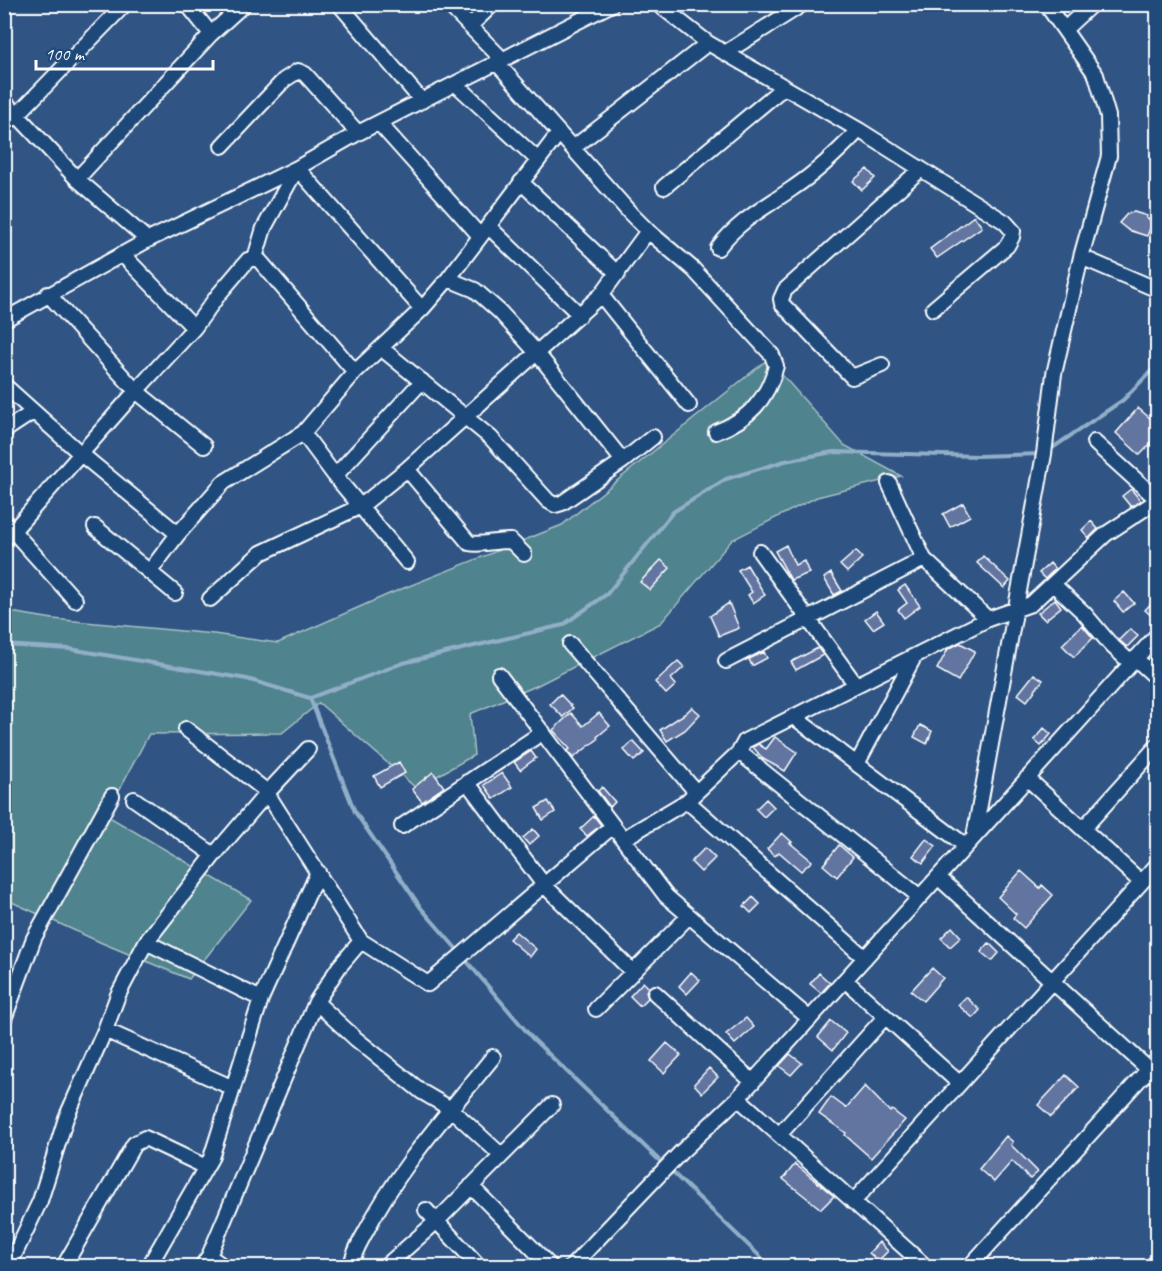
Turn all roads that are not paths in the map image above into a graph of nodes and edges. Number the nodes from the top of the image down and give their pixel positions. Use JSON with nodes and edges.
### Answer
{"nodes":[{"id":1,"x":125,"y":4,"type":"edge"},
{"id":2,"x":187,"y":4,"type":"edge"},
{"id":3,"x":244,"y":4,"type":"edge"},
{"id":4,"x":339,"y":4,"type":"edge"},
{"id":5,"x":448,"y":4,"type":"edge"},
{"id":6,"x":493,"y":4,"type":"edge"},
{"id":7,"x":612,"y":4,"type":"edge"},
{"id":8,"x":658,"y":4,"type":"edge"},
{"id":9,"x":803,"y":4,"type":"edge"},
{"id":10,"x":1046,"y":4,"type":"edge"},
{"id":11,"x":1092,"y":4,"type":"edge"},
{"id":12,"x":470,"y":26,"type":"junction"},
{"id":13,"x":1065,"y":29,"type":"junction"},
{"id":14,"x":211,"y":34,"type":"junction"},
{"id":15,"x":708,"y":43,"type":"junction"},
{"id":16,"x":724,"y":53,"type":"junction"},
{"id":17,"x":500,"y":61,"type":"junction"},
{"id":18,"x":456,"y":84,"type":"junction"},
{"id":19,"x":784,"y":87,"type":"junction"},
{"id":20,"x":4,"y":101,"type":"edge"},
{"id":21,"x":422,"y":101,"type":"junction"},
{"id":22,"x":10,"y":120,"type":"edge"},
{"id":23,"x":379,"y":123,"type":"junction"},
{"id":24,"x":859,"y":130,"type":"junction"},
{"id":25,"x":358,"y":133,"type":"junction"},
{"id":26,"x":559,"y":133,"type":"junction"},
{"id":27,"x":222,"y":146,"type":"dead end"},
{"id":28,"x":573,"y":148,"type":"junction"},
{"id":29,"x":538,"y":160,"type":"junction"},
{"id":30,"x":297,"y":168,"type":"junction"},
{"id":31,"x":921,"y":169,"type":"junction"},
{"id":32,"x":76,"y":179,"type":"junction"},
{"id":33,"x":521,"y":182,"type":"junction"},
{"id":34,"x":664,"y":187,"type":"dead end"},
{"id":35,"x":484,"y":231,"type":"junction"},
{"id":36,"x":648,"y":231,"type":"junction"},
{"id":37,"x":148,"y":240,"type":"junction"},
{"id":38,"x":718,"y":248,"type":"dead end"},
{"id":39,"x":122,"y":254,"type":"junction"},
{"id":40,"x":1081,"y":257,"type":"junction"},
{"id":41,"x":255,"y":258,"type":"junction"},
{"id":42,"x":618,"y":274,"type":"junction"},
{"id":43,"x":448,"y":279,"type":"junction"},
{"id":44,"x":1158,"y":290,"type":"edge"},
{"id":45,"x":48,"y":294,"type":"junction"},
{"id":46,"x":601,"y":295,"type":"junction"},
{"id":47,"x":422,"y":309,"type":"junction"},
{"id":48,"x":933,"y":309,"type":"dead end"},
{"id":49,"x":580,"y":315,"type":"junction"},
{"id":50,"x":6,"y":317,"type":"edge"},
{"id":51,"x":194,"y":328,"type":"junction"},
{"id":52,"x":381,"y":348,"type":"junction"},
{"id":53,"x":537,"y":353,"type":"junction"},
{"id":54,"x":882,"y":365,"type":"dead end"},
{"id":55,"x":355,"y":372,"type":"junction"},
{"id":56,"x":422,"y":381,"type":"junction"},
{"id":57,"x":4,"y":386,"type":"edge"},
{"id":58,"x":136,"y":391,"type":"junction"},
{"id":59,"x":688,"y":405,"type":"dead end"},
{"id":60,"x":33,"y":412,"type":"junction"},
{"id":61,"x":465,"y":417,"type":"junction"},
{"id":62,"x":4,"y":430,"type":"edge"},
{"id":63,"x":716,"y":432,"type":"dead end"},
{"id":64,"x":303,"y":433,"type":"junction"},
{"id":65,"x":653,"y":437,"type":"dead end"},
{"id":66,"x":1094,"y":442,"type":"dead end"},
{"id":67,"x":204,"y":446,"type":"dead end"},
{"id":68,"x":81,"y":454,"type":"junction"},
{"id":69,"x":623,"y":461,"type":"junction"},
{"id":70,"x":407,"y":469,"type":"junction"},
{"id":71,"x":335,"y":476,"type":"junction"},
{"id":72,"x":889,"y":483,"type":"dead end"},
{"id":73,"x":1158,"y":500,"type":"edge"},
{"id":74,"x":362,"y":506,"type":"junction"},
{"id":75,"x":95,"y":527,"type":"dead end"},
{"id":76,"x":7,"y":531,"type":"edge"},
{"id":77,"x":178,"y":534,"type":"junction"},
{"id":78,"x":760,"y":552,"type":"dead end"},
{"id":79,"x":524,"y":554,"type":"dead end"},
{"id":80,"x":924,"y":559,"type":"junction"},
{"id":81,"x":407,"y":562,"type":"dead end"},
{"id":82,"x":150,"y":571,"type":"junction"},
{"id":83,"x":1053,"y":584,"type":"junction"},
{"id":84,"x":175,"y":593,"type":"dead end"},
{"id":85,"x":210,"y":599,"type":"dead end"},
{"id":86,"x":75,"y":600,"type":"dead end"},
{"id":87,"x":1016,"y":610,"type":"junction"},
{"id":88,"x":808,"y":619,"type":"junction"},
{"id":89,"x":988,"y":619,"type":"junction"},
{"id":90,"x":1158,"y":634,"type":"edge"},
{"id":91,"x":570,"y":644,"type":"dead end"},
{"id":92,"x":914,"y":657,"type":"junction"},
{"id":93,"x":726,"y":661,"type":"dead end"},
{"id":94,"x":1133,"y":661,"type":"junction"},
{"id":95,"x":499,"y":675,"type":"dead end"},
{"id":96,"x":1158,"y":678,"type":"edge"},
{"id":97,"x":856,"y":686,"type":"junction"},
{"id":98,"x":794,"y":717,"type":"junction"},
{"id":99,"x":186,"y":729,"type":"dead end"},
{"id":100,"x":543,"y":732,"type":"junction"},
{"id":101,"x":1158,"y":745,"type":"edge"},
{"id":102,"x":308,"y":749,"type":"dead end"},
{"id":103,"x":740,"y":752,"type":"junction"},
{"id":104,"x":857,"y":764,"type":"junction"},
{"id":105,"x":1027,"y":778,"type":"junction"},
{"id":106,"x":467,"y":782,"type":"junction"},
{"id":107,"x":267,"y":793,"type":"junction"},
{"id":108,"x":111,"y":796,"type":"dead end"},
{"id":109,"x":692,"y":797,"type":"junction"},
{"id":110,"x":135,"y":799,"type":"dead end"},
{"id":111,"x":402,"y":826,"type":"dead end"},
{"id":112,"x":613,"y":826,"type":"junction"},
{"id":113,"x":1083,"y":829,"type":"junction"},
{"id":114,"x":623,"y":839,"type":"junction"},
{"id":115,"x":970,"y":841,"type":"junction"},
{"id":116,"x":214,"y":855,"type":"junction"},
{"id":117,"x":1158,"y":864,"type":"edge"},
{"id":118,"x":318,"y":872,"type":"junction"},
{"id":119,"x":938,"y":877,"type":"junction"},
{"id":120,"x":1141,"y":882,"type":"junction"},
{"id":121,"x":544,"y":885,"type":"junction"},
{"id":122,"x":920,"y":897,"type":"junction"},
{"id":123,"x":689,"y":916,"type":"junction"},
{"id":124,"x":361,"y":941,"type":"junction"},
{"id":125,"x":146,"y":942,"type":"junction"},
{"id":126,"x":865,"y":958,"type":"junction"},
{"id":127,"x":633,"y":972,"type":"junction"},
{"id":128,"x":845,"y":980,"type":"junction"},
{"id":129,"x":1051,"y":981,"type":"junction"},
{"id":130,"x":656,"y":993,"type":"dead end"},
{"id":131,"x":261,"y":999,"type":"junction"},
{"id":132,"x":316,"y":1002,"type":"junction"},
{"id":133,"x":596,"y":1009,"type":"dead end"},
{"id":134,"x":885,"y":1017,"type":"junction"},
{"id":135,"x":4,"y":1019,"type":"edge"},
{"id":136,"x":810,"y":1019,"type":"junction"},
{"id":137,"x":105,"y":1030,"type":"junction"},
{"id":138,"x":493,"y":1057,"type":"dead end"},
{"id":139,"x":1154,"y":1069,"type":"edge"},
{"id":140,"x":753,"y":1082,"type":"junction"},
{"id":141,"x":959,"y":1083,"type":"junction"},
{"id":142,"x":233,"y":1088,"type":"junction"},
{"id":143,"x":738,"y":1098,"type":"junction"},
{"id":144,"x":552,"y":1105,"type":"dead end"},
{"id":145,"x":451,"y":1109,"type":"junction"},
{"id":146,"x":779,"y":1135,"type":"junction"},
{"id":147,"x":501,"y":1155,"type":"junction"},
{"id":148,"x":206,"y":1167,"type":"junction"},
{"id":149,"x":471,"y":1186,"type":"junction"},
{"id":150,"x":853,"y":1202,"type":"junction"},
{"id":151,"x":426,"y":1210,"type":"dead end"},
{"id":152,"x":436,"y":1221,"type":"junction"},
{"id":153,"x":1158,"y":1260,"type":"edge"},
{"id":154,"x":206,"y":1261,"type":"edge"},
{"id":155,"x":9,"y":1266,"type":"edge"},
{"id":156,"x":64,"y":1266,"type":"edge"},
{"id":157,"x":149,"y":1266,"type":"edge"},
{"id":158,"x":223,"y":1266,"type":"edge"},
{"id":159,"x":351,"y":1266,"type":"edge"},
{"id":160,"x":386,"y":1266,"type":"edge"},
{"id":161,"x":479,"y":1266,"type":"edge"},
{"id":162,"x":549,"y":1266,"type":"edge"},
{"id":163,"x":572,"y":1266,"type":"edge"},
{"id":164,"x":925,"y":1266,"type":"edge"},
{"id":165,"x":970,"y":1266,"type":"edge"},
{"id":166,"x":1152,"y":1266,"type":"edge"}],
"edges":[{"from":1,"to":22,"type":"street"},
{"from":2,"to":14,"type":"street"},
{"from":3,"to":14,"type":"street"},
{"from":4,"to":21,"type":"street"},
{"from":5,"to":12,"type":"street"},
{"from":6,"to":12,"type":"street"},
{"from":7,"to":17,"type":"street"},
{"from":8,"to":15,"type":"street"},
{"from":9,"to":16,"type":"street"},
{"from":10,"to":13,"type":"street"},
{"from":11,"to":13,"type":"street"},
{"from":12,"to":17,"type":"street"},
{"from":13,"to":40,"type":"street"},
{"from":14,"to":32,"type":"street"},
{"from":15,"to":16,"type":"street"},
{"from":15,"to":28,"type":"street"},
{"from":16,"to":19,"type":"street"},
{"from":17,"to":18,"type":"street"},
{"from":17,"to":26,"type":"street"},
{"from":18,"to":21,"type":"street"},
{"from":18,"to":29,"type":"street"},
{"from":19,"to":24,"type":"street"},
{"from":19,"to":34,"type":"street"},
{"from":20,"to":22,"type":"street"},
{"from":21,"to":23,"type":"street"},
{"from":22,"to":32,"type":"street"},
{"from":23,"to":25,"type":"street"},
{"from":23,"to":35,"type":"street"},
{"from":24,"to":31,"type":"street"},
{"from":24,"to":38,"type":"street"},
{"from":25,"to":27,"type":"street"},
{"from":25,"to":30,"type":"street"},
{"from":26,"to":28,"type":"street"},
{"from":26,"to":29,"type":"street"},
{"from":28,"to":36,"type":"street"},
{"from":29,"to":33,"type":"street"},
{"from":30,"to":37,"type":"street"},
{"from":30,"to":41,"type":"street"},
{"from":30,"to":47,"type":"street"},
{"from":31,"to":48,"type":"street"},
{"from":31,"to":54,"type":"street"},
{"from":32,"to":37,"type":"street"},
{"from":33,"to":35,"type":"street"},
{"from":33,"to":42,"type":"street"},
{"from":35,"to":43,"type":"street"},
{"from":35,"to":49,"type":"street"},
{"from":36,"to":42,"type":"street"},
{"from":36,"to":63,"type":"street"},
{"from":37,"to":39,"type":"street"},
{"from":39,"to":45,"type":"street"},
{"from":39,"to":51,"type":"street"},
{"from":40,"to":44,"type":"street"},
{"from":40,"to":87,"type":"street"},
{"from":41,"to":51,"type":"street"},
{"from":41,"to":55,"type":"street"},
{"from":42,"to":46,"type":"street"},
{"from":43,"to":47,"type":"street"},
{"from":43,"to":53,"type":"street"},
{"from":45,"to":50,"type":"street"},
{"from":45,"to":58,"type":"street"},
{"from":46,"to":49,"type":"street"},
{"from":46,"to":59,"type":"street"},
{"from":47,"to":52,"type":"street"},
{"from":49,"to":53,"type":"street"},
{"from":51,"to":58,"type":"street"},
{"from":52,"to":55,"type":"street"},
{"from":52,"to":56,"type":"street"},
{"from":53,"to":61,"type":"street"},
{"from":53,"to":69,"type":"street"},
{"from":55,"to":64,"type":"street"},
{"from":56,"to":61,"type":"street"},
{"from":56,"to":71,"type":"street"},
{"from":57,"to":60,"type":"street"},
{"from":58,"to":67,"type":"street"},
{"from":58,"to":68,"type":"street"},
{"from":60,"to":62,"type":"street"},
{"from":60,"to":68,"type":"street"},
{"from":61,"to":69,"type":"street"},
{"from":61,"to":70,"type":"street"},
{"from":64,"to":71,"type":"street"},
{"from":64,"to":77,"type":"street"},
{"from":65,"to":69,"type":"street"},
{"from":66,"to":73,"type":"street"},
{"from":68,"to":76,"type":"street"},
{"from":68,"to":77,"type":"street"},
{"from":70,"to":74,"type":"street"},
{"from":70,"to":79,"type":"street"},
{"from":71,"to":74,"type":"street"},
{"from":72,"to":80,"type":"street"},
{"from":73,"to":83,"type":"street"},
{"from":74,"to":81,"type":"street"},
{"from":74,"to":85,"type":"street"},
{"from":75,"to":82,"type":"street"},
{"from":76,"to":86,"type":"street"},
{"from":77,"to":82,"type":"street"},
{"from":78,"to":88,"type":"street"},
{"from":80,"to":88,"type":"street"},
{"from":80,"to":89,"type":"street"},
{"from":82,"to":84,"type":"street"},
{"from":83,"to":87,"type":"street"},
{"from":83,"to":94,"type":"street"},
{"from":87,"to":89,"type":"street"},
{"from":87,"to":115,"type":"street"},
{"from":88,"to":93,"type":"street"},
{"from":88,"to":97,"type":"street"},
{"from":89,"to":92,"type":"street"},
{"from":90,"to":94,"type":"street"},
{"from":91,"to":109,"type":"street"},
{"from":92,"to":97,"type":"street"},
{"from":92,"to":104,"type":"street"},
{"from":94,"to":96,"type":"street"},
{"from":94,"to":105,"type":"street"},
{"from":95,"to":100,"type":"street"},
{"from":97,"to":98,"type":"street"},
{"from":98,"to":103,"type":"street"},
{"from":98,"to":104,"type":"street"},
{"from":99,"to":107,"type":"street"},
{"from":100,"to":106,"type":"street"},
{"from":100,"to":112,"type":"street"},
{"from":101,"to":113,"type":"street"},
{"from":102,"to":107,"type":"street"},
{"from":103,"to":109,"type":"street"},
{"from":103,"to":122,"type":"street"},
{"from":104,"to":115,"type":"street"},
{"from":105,"to":113,"type":"street"},
{"from":105,"to":115,"type":"street"},
{"from":106,"to":111,"type":"street"},
{"from":106,"to":121,"type":"street"},
{"from":107,"to":116,"type":"street"},
{"from":107,"to":118,"type":"street"},
{"from":108,"to":135,"type":"street"},
{"from":109,"to":114,"type":"street"},
{"from":109,"to":126,"type":"street"},
{"from":110,"to":116,"type":"street"},
{"from":112,"to":114,"type":"street"},
{"from":112,"to":121,"type":"street"},
{"from":113,"to":120,"type":"street"},
{"from":114,"to":123,"type":"street"},
{"from":115,"to":119,"type":"street"},
{"from":116,"to":125,"type":"street"},
{"from":117,"to":120,"type":"street"},
{"from":118,"to":124,"type":"street"},
{"from":118,"to":131,"type":"street"},
{"from":119,"to":122,"type":"street"},
{"from":119,"to":129,"type":"street"},
{"from":120,"to":129,"type":"street"},
{"from":121,"to":124,"type":"street"},
{"from":121,"to":127,"type":"street"},
{"from":122,"to":126,"type":"street"},
{"from":123,"to":127,"type":"street"},
{"from":123,"to":136,"type":"street"},
{"from":124,"to":132,"type":"street"},
{"from":125,"to":131,"type":"street"},
{"from":125,"to":137,"type":"street"},
{"from":126,"to":128,"type":"street"},
{"from":127,"to":133,"type":"street"},
{"from":128,"to":134,"type":"street"},
{"from":128,"to":136,"type":"street"},
{"from":129,"to":139,"type":"street"},
{"from":129,"to":141,"type":"street"},
{"from":130,"to":140,"type":"street"},
{"from":131,"to":142,"type":"street"},
{"from":132,"to":145,"type":"street"},
{"from":132,"to":154,"type":"street"},
{"from":134,"to":141,"type":"street"},
{"from":134,"to":146,"type":"street"},
{"from":136,"to":140,"type":"street"},
{"from":137,"to":142,"type":"street"},
{"from":137,"to":155,"type":"street"},
{"from":138,"to":145,"type":"street"},
{"from":139,"to":165,"type":"street"},
{"from":140,"to":143,"type":"street"},
{"from":141,"to":150,"type":"street"},
{"from":142,"to":148,"type":"street"},
{"from":143,"to":146,"type":"street"},
{"from":143,"to":163,"type":"street"},
{"from":144,"to":147,"type":"street"},
{"from":145,"to":147,"type":"street"},
{"from":145,"to":159,"type":"street"},
{"from":146,"to":150,"type":"street"},
{"from":147,"to":149,"type":"street"},
{"from":148,"to":156,"type":"street"},
{"from":148,"to":157,"type":"street"},
{"from":149,"to":152,"type":"street"},
{"from":149,"to":162,"type":"street"},
{"from":150,"to":164,"type":"street"},
{"from":151,"to":152,"type":"street"},
{"from":152,"to":160,"type":"street"},
{"from":152,"to":161,"type":"street"},
{"from":153,"to":166,"type":"street"},
{"from":154,"to":158,"type":"street"}]}
